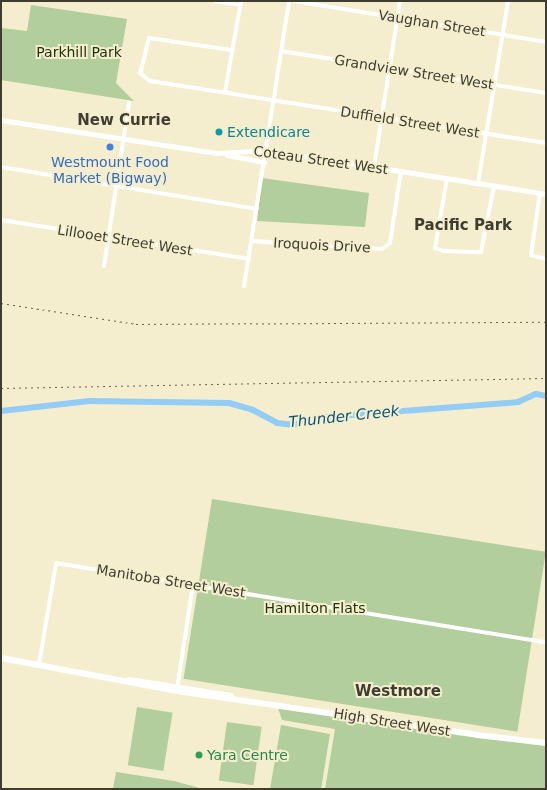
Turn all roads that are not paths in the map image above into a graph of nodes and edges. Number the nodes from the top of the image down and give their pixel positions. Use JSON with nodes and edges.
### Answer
{"nodes":[{"id":1,"x":215,"y":1,"type":"edge"},
{"id":2,"x":288,"y":1,"type":"edge"},
{"id":3,"x":294,"y":1,"type":"edge"},
{"id":4,"x":400,"y":1,"type":"edge"},
{"id":5,"x":508,"y":1,"type":"edge"},
{"id":6,"x":240,"y":3,"type":"edge"},
{"id":7,"x":398,"y":18,"type":"junction"},
{"id":8,"x":504,"y":35,"type":"junction"},
{"id":9,"x":546,"y":42,"type":"edge"},
{"id":10,"x":232,"y":50,"type":"junction"},
{"id":11,"x":281,"y":51,"type":"junction"},
{"id":12,"x":390,"y":68,"type":"junction"},
{"id":13,"x":494,"y":84,"type":"junction"},
{"id":14,"x":225,"y":92,"type":"junction"},
{"id":15,"x":546,"y":93,"type":"edge"},
{"id":16,"x":274,"y":101,"type":"junction"},
{"id":17,"x":129,"y":103,"type":"dead end"},
{"id":18,"x":382,"y":117,"type":"junction"},
{"id":19,"x":1,"y":120,"type":"edge"},
{"id":20,"x":486,"y":133,"type":"junction"},
{"id":21,"x":124,"y":138,"type":"junction"},
{"id":22,"x":546,"y":143,"type":"edge"},
{"id":23,"x":266,"y":150,"type":"junction"},
{"id":24,"x":216,"y":153,"type":"junction"},
{"id":25,"x":264,"y":162,"type":"junction"},
{"id":26,"x":1,"y":167,"type":"edge"},
{"id":27,"x":374,"y":167,"type":"junction"},
{"id":28,"x":402,"y":171,"type":"junction"},
{"id":29,"x":447,"y":178,"type":"junction"},
{"id":30,"x":478,"y":183,"type":"junction"},
{"id":31,"x":494,"y":186,"type":"junction"},
{"id":32,"x":117,"y":187,"type":"junction"},
{"id":33,"x":540,"y":193,"type":"junction"},
{"id":34,"x":546,"y":194,"type":"edge"},
{"id":35,"x":257,"y":209,"type":"junction"},
{"id":36,"x":1,"y":220,"type":"edge"},
{"id":37,"x":109,"y":238,"type":"junction"},
{"id":38,"x":252,"y":241,"type":"junction"},
{"id":39,"x":249,"y":259,"type":"junction"},
{"id":40,"x":546,"y":259,"type":"edge"},
{"id":41,"x":104,"y":266,"type":"dead end"},
{"id":42,"x":244,"y":286,"type":"dead end"},
{"id":43,"x":193,"y":585,"type":"junction"},
{"id":44,"x":546,"y":642,"type":"edge"},
{"id":45,"x":1,"y":658,"type":"edge"},
{"id":46,"x":39,"y":664,"type":"junction"},
{"id":47,"x":177,"y":688,"type":"junction"},
{"id":48,"x":546,"y":743,"type":"edge"}],
"edges":[{"from":1,"to":6,"type":"street"},
{"from":2,"to":11,"type":"street"},
{"from":3,"to":7,"type":"street","name":"Vaughan Street"},
{"from":4,"to":7,"type":"street"},
{"from":5,"to":8,"type":"street"},
{"from":6,"to":10,"type":"street"},
{"from":7,"to":8,"type":"street","name":"Vaughan Street"},
{"from":7,"to":12,"type":"street"},
{"from":8,"to":9,"type":"street","name":"Vaughan Street"},
{"from":8,"to":13,"type":"street"},
{"from":10,"to":14,"type":"street"},
{"from":10,"to":14,"type":"street","name":"Duffield Street West"},
{"from":11,"to":12,"type":"street","name":"Grandview Street West"},
{"from":11,"to":16,"type":"street"},
{"from":12,"to":13,"type":"street","name":"Grandview Street West"},
{"from":12,"to":18,"type":"street"},
{"from":13,"to":15,"type":"street","name":"Grandview Street West"},
{"from":13,"to":20,"type":"street"},
{"from":14,"to":16,"type":"street","name":"Duffield Street West"},
{"from":16,"to":18,"type":"street","name":"Duffield Street West"},
{"from":16,"to":23,"type":"street"},
{"from":17,"to":21,"type":"street"},
{"from":18,"to":20,"type":"street","name":"Duffield Street West"},
{"from":18,"to":27,"type":"street"},
{"from":19,"to":21,"type":"street","name":"Coteau Street West"},
{"from":20,"to":22,"type":"street","name":"Duffield Street West"},
{"from":20,"to":30,"type":"street"},
{"from":21,"to":24,"type":"street","name":"Coteau Street West"},
{"from":21,"to":32,"type":"street"},
{"from":23,"to":24,"type":"street","name":"Coteau Street West"},
{"from":23,"to":25,"type":"street"},
{"from":23,"to":27,"type":"street","name":"Coteau Street West"},
{"from":24,"to":25,"type":"street"},
{"from":25,"to":35,"type":"street"},
{"from":26,"to":32,"type":"street"},
{"from":27,"to":28,"type":"street","name":"Coteau Street West"},
{"from":28,"to":29,"type":"street","name":"Coteau Street West"},
{"from":28,"to":38,"type":"street","name":"Iroquois Drive"},
{"from":29,"to":30,"type":"street","name":"Coteau Street West"},
{"from":29,"to":31,"type":"street"},
{"from":30,"to":31,"type":"street","name":"Coteau Street West"},
{"from":31,"to":33,"type":"street","name":"Coteau Street West"},
{"from":32,"to":35,"type":"street"},
{"from":32,"to":37,"type":"street"},
{"from":33,"to":34,"type":"street","name":"Coteau Street West"},
{"from":33,"to":40,"type":"street"},
{"from":35,"to":38,"type":"street"},
{"from":36,"to":37,"type":"street","name":"Lillooet Street West"},
{"from":37,"to":39,"type":"street","name":"Lillooet Street West"},
{"from":37,"to":41,"type":"street"},
{"from":38,"to":39,"type":"street"},
{"from":39,"to":42,"type":"street"},
{"from":43,"to":44,"type":"street","name":"Manitoba Street West"},
{"from":43,"to":46,"type":"street","name":"Manitoba Street West"},
{"from":43,"to":47,"type":"street"},
{"from":45,"to":46,"type":"main road","name":"High Street West"},
{"from":46,"to":47,"type":"main road","name":"High Street West"},
{"from":47,"to":48,"type":"main road","name":"High Street West"}]}
